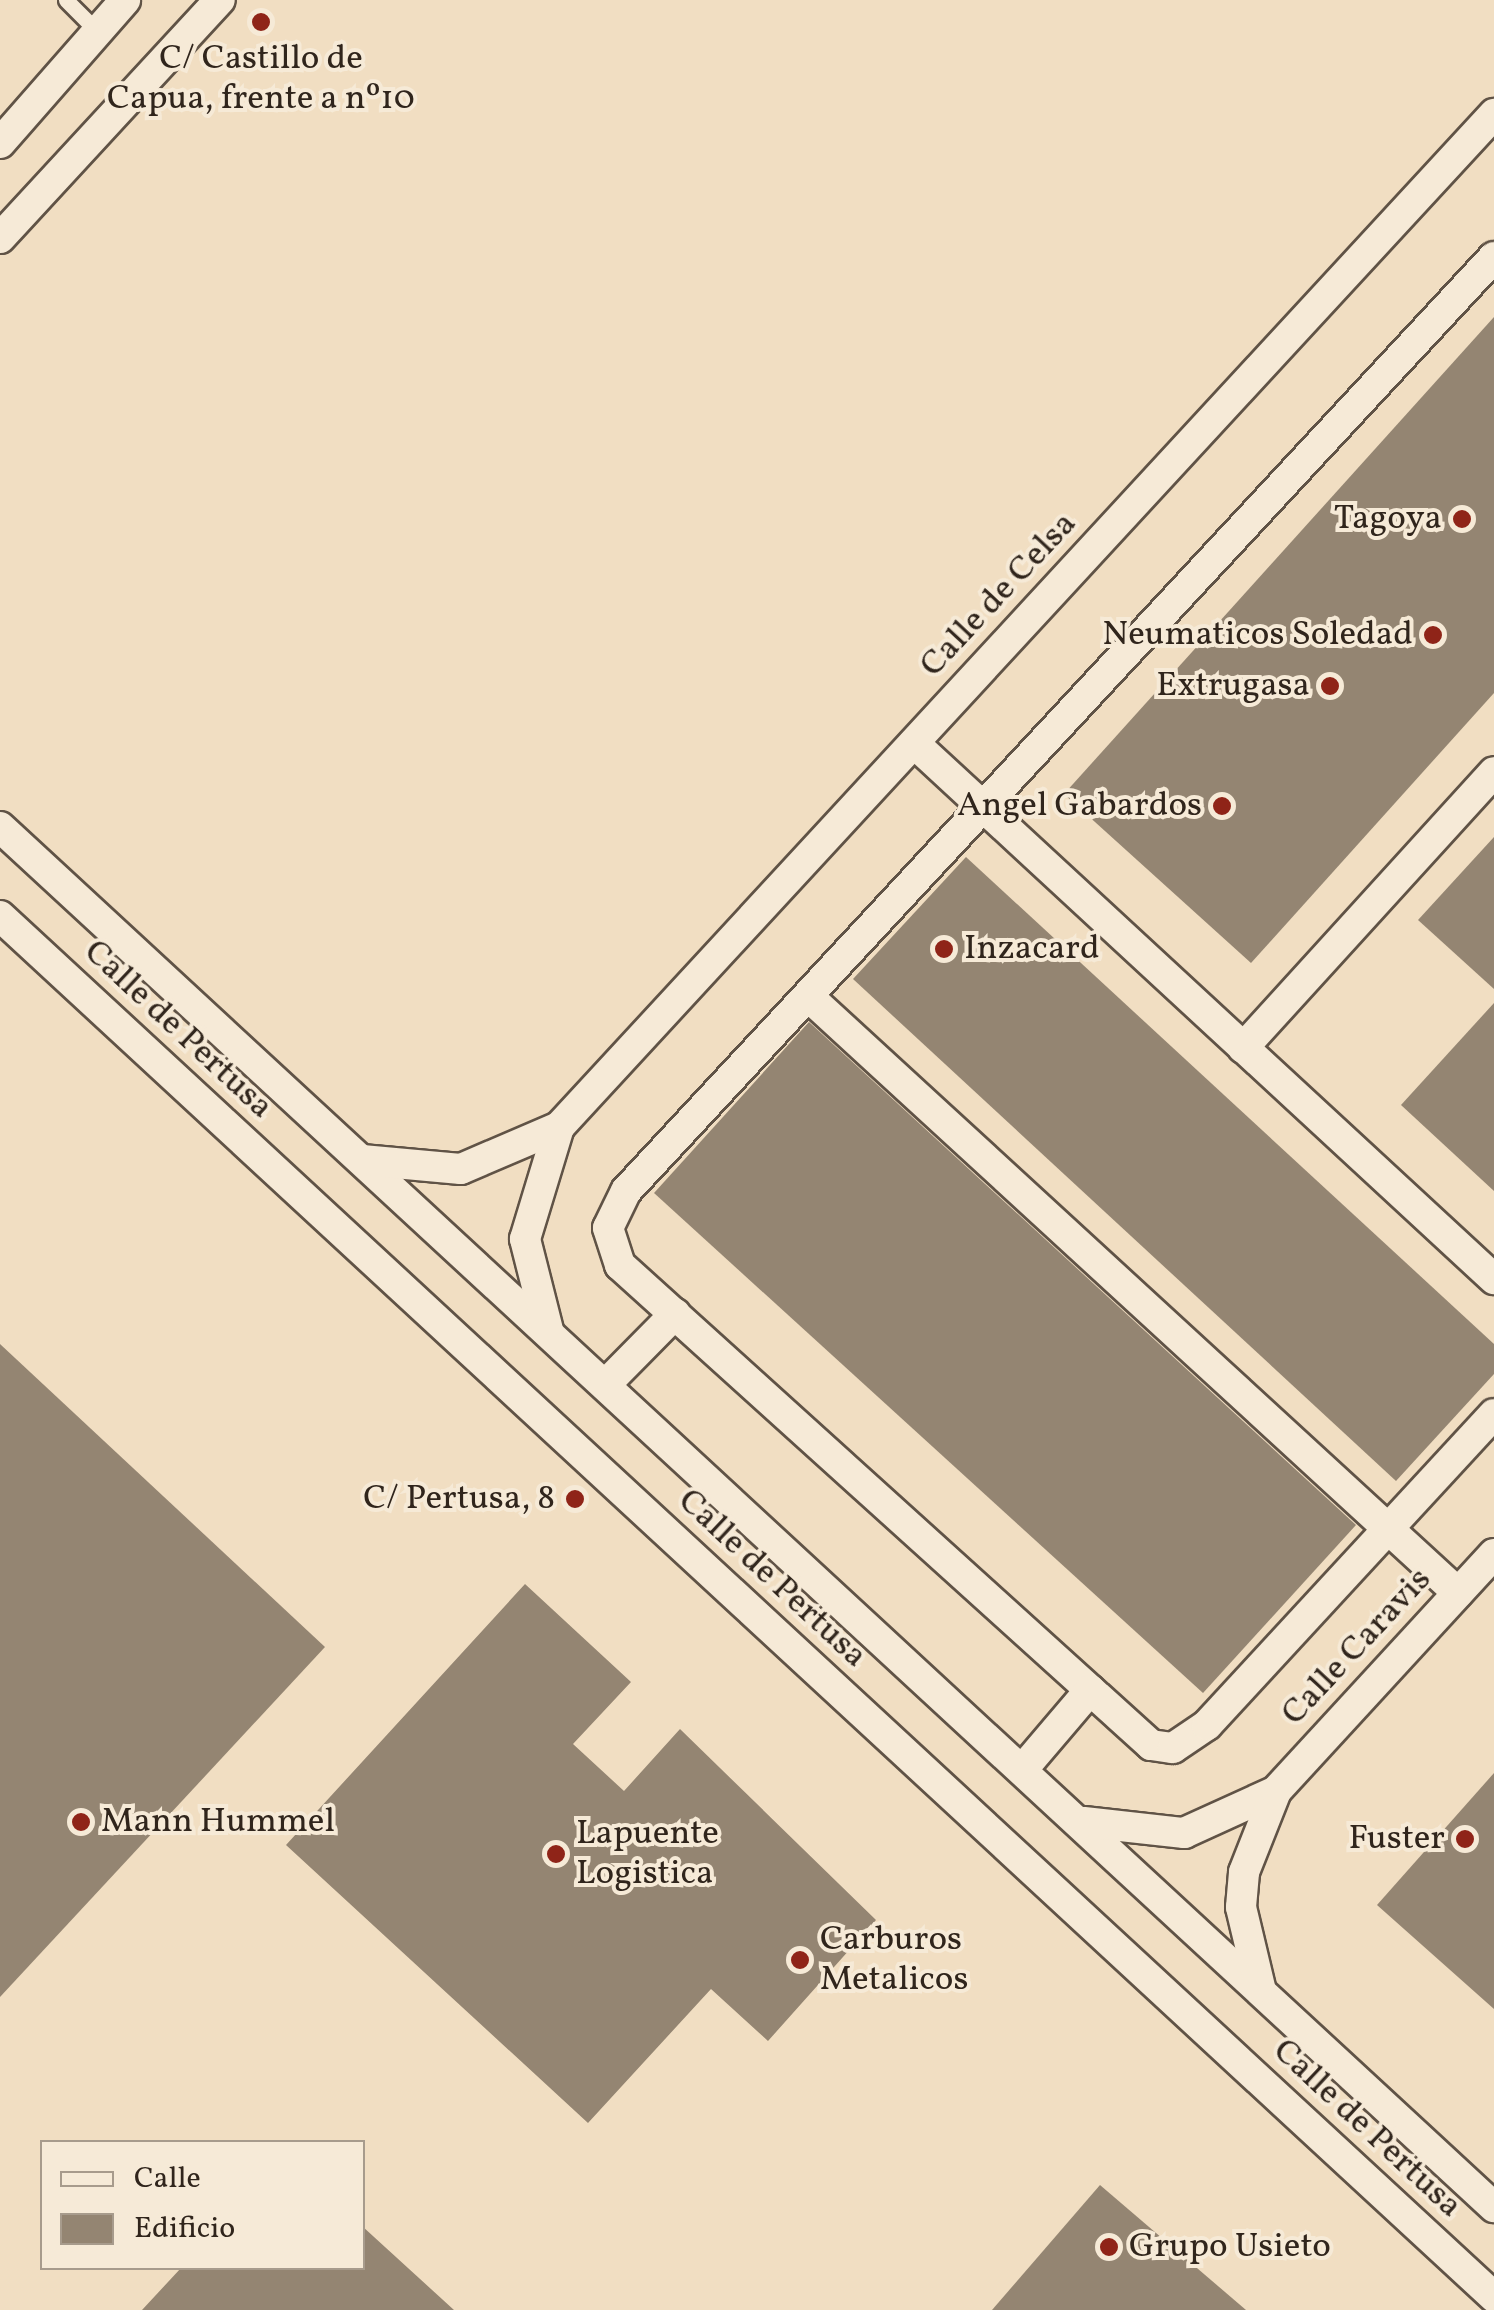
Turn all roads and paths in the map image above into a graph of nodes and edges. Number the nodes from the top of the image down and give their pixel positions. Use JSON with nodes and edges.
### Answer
{"nodes":[{"id":1,"x":66,"y":0,"type":"edge"},
{"id":2,"x":126,"y":0,"type":"edge"},
{"id":3,"x":220,"y":0,"type":"edge"},
{"id":4,"x":97,"y":31,"type":"junction"},
{"id":5,"x":1494,"y":114,"type":"edge"},
{"id":6,"x":0,"y":143,"type":"edge"},
{"id":7,"x":0,"y":238,"type":"edge"},
{"id":8,"x":1494,"y":257,"type":"edge"},
{"id":9,"x":914,"y":743,"type":"junction"},
{"id":10,"x":1494,"y":772,"type":"edge"},
{"id":11,"x":983,"y":811,"type":"junction"},
{"id":12,"x":0,"y":828,"type":"edge"},
{"id":13,"x":0,"y":916,"type":"edge"},
{"id":14,"x":808,"y":996,"type":"junction"},
{"id":15,"x":1243,"y":1048,"type":"junction"},
{"id":16,"x":559,"y":1126,"type":"junction"},
{"id":17,"x":362,"y":1160,"type":"junction"},
{"id":18,"x":1494,"y":1279,"type":"edge"},
{"id":19,"x":675,"y":1314,"type":"junction"},
{"id":20,"x":549,"y":1334,"type":"junction"},
{"id":21,"x":605,"y":1385,"type":"junction"},
{"id":22,"x":1494,"y":1414,"type":"edge"},
{"id":23,"x":1390,"y":1527,"type":"junction"},
{"id":24,"x":1494,"y":1554,"type":"edge"},
{"id":25,"x":1458,"y":1593,"type":"junction"},
{"id":26,"x":1090,"y":1690,"type":"junction"},
{"id":27,"x":1022,"y":1770,"type":"junction"},
{"id":28,"x":1276,"y":1791,"type":"junction"},
{"id":29,"x":1082,"y":1822,"type":"junction"},
{"id":30,"x":1260,"y":1988,"type":"junction"},
{"id":31,"x":1494,"y":2207,"type":"edge"},
{"id":32,"x":1494,"y":2298,"type":"edge"}],
"edges":[{"from":1,"to":4,"type":"lane"},
{"from":2,"to":4,"type":"street"},
{"from":3,"to":7,"type":"street"},
{"from":4,"to":6,"type":"street"},
{"from":5,"to":9,"type":"street","name":"Calle de Celsa"},
{"from":8,"to":11,"type":"street"},
{"from":9,"to":11,"type":"street"},
{"from":9,"to":16,"type":"street","name":"Calle de Celsa"},
{"from":10,"to":15,"type":"street"},
{"from":11,"to":14,"type":"street"},
{"from":11,"to":15,"type":"street"},
{"from":12,"to":17,"type":"street","name":"Calle de Pertusa"},
{"from":13,"to":32,"type":"street","name":"Calle de Pertusa"},
{"from":14,"to":19,"type":"street"},
{"from":14,"to":23,"type":"street"},
{"from":15,"to":18,"type":"street"},
{"from":16,"to":17,"type":"street","name":"Calle de Celsa"},
{"from":16,"to":20,"type":"street","name":"Calle de Celsa"},
{"from":17,"to":20,"type":"street","name":"Calle de Pertusa"},
{"from":19,"to":21,"type":"street"},
{"from":19,"to":26,"type":"street"},
{"from":20,"to":21,"type":"street","name":"Calle de Pertusa"},
{"from":21,"to":27,"type":"street","name":"Calle de Pertusa"},
{"from":22,"to":23,"type":"street"},
{"from":23,"to":25,"type":"street"},
{"from":23,"to":26,"type":"street"},
{"from":24,"to":25,"type":"street","name":"Calle Caravis"},
{"from":25,"to":28,"type":"street","name":"Calle Caravis"},
{"from":26,"to":27,"type":"street"},
{"from":27,"to":29,"type":"street","name":"Calle de Pertusa"},
{"from":28,"to":29,"type":"street","name":"Calle Caravis"},
{"from":28,"to":30,"type":"street","name":"Calle Caravis"},
{"from":29,"to":30,"type":"street","name":"Calle de Pertusa"},
{"from":30,"to":31,"type":"street","name":"Calle de Pertusa"}]}
